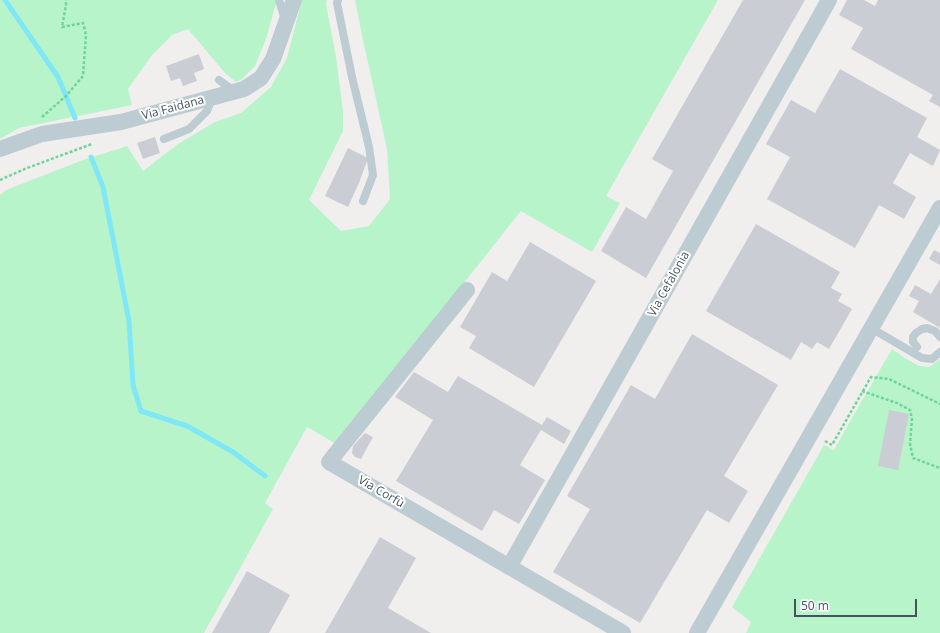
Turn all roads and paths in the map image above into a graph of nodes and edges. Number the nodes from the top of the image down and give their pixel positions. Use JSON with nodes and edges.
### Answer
{"nodes":[{"id":1,"x":66,"y":0,"type":"edge"},
{"id":2,"x":279,"y":0,"type":"edge"},
{"id":3,"x":294,"y":0,"type":"edge"},
{"id":4,"x":338,"y":0,"type":"edge"},
{"id":5,"x":828,"y":0,"type":"edge"},
{"id":6,"x":286,"y":23,"type":"junction"},
{"id":7,"x":219,"y":80,"type":"dead end"},
{"id":8,"x":238,"y":91,"type":"junction"},
{"id":9,"x":212,"y":98,"type":"junction"},
{"id":10,"x":40,"y":119,"type":"dead end"},
{"id":11,"x":164,"y":139,"type":"dead end"},
{"id":12,"x":96,"y":142,"type":"dead end"},
{"id":13,"x":0,"y":148,"type":"edge"},
{"id":14,"x":0,"y":180,"type":"edge"},
{"id":15,"x":363,"y":201,"type":"dead end"},
{"id":16,"x":940,"y":208,"type":"edge"},
{"id":17,"x":466,"y":290,"type":"dead end"},
{"id":18,"x":872,"y":328,"type":"junction"},
{"id":19,"x":940,"y":337,"type":"edge"},
{"id":20,"x":917,"y":347,"type":"dead end"},
{"id":21,"x":940,"y":352,"type":"edge"},
{"id":22,"x":862,"y":391,"type":"junction"},
{"id":23,"x":940,"y":404,"type":"edge"},
{"id":24,"x":836,"y":438,"type":"dead end"},
{"id":25,"x":940,"y":468,"type":"edge"},
{"id":26,"x":509,"y":567,"type":"junction"},
{"id":27,"x":623,"y":633,"type":"edge"},
{"id":28,"x":697,"y":633,"type":"edge"}],
"edges":[{"from":1,"to":10,"type":"path"},
{"from":2,"to":6,"type":"lane"},
{"from":3,"to":6,"type":"street","name":"Via Faidana"},
{"from":4,"to":15,"type":"lane"},
{"from":5,"to":26,"type":"street","name":"Via Cefalonia"},
{"from":6,"to":8,"type":"street","name":"Via Faidana"},
{"from":7,"to":8,"type":"lane"},
{"from":8,"to":9,"type":"street","name":"Via Faidana"},
{"from":9,"to":11,"type":"lane"},
{"from":9,"to":13,"type":"street","name":"Via Faidana"},
{"from":12,"to":14,"type":"path"},
{"from":16,"to":18,"type":"street"},
{"from":17,"to":26,"type":"street","name":"Via Corfù"},
{"from":18,"to":21,"type":"lane"},
{"from":18,"to":28,"type":"street"},
{"from":19,"to":20,"type":"lane"},
{"from":22,"to":23,"type":"path"},
{"from":22,"to":24,"type":"path"},
{"from":22,"to":25,"type":"path"},
{"from":26,"to":27,"type":"street","name":"Via Corfù"}]}
